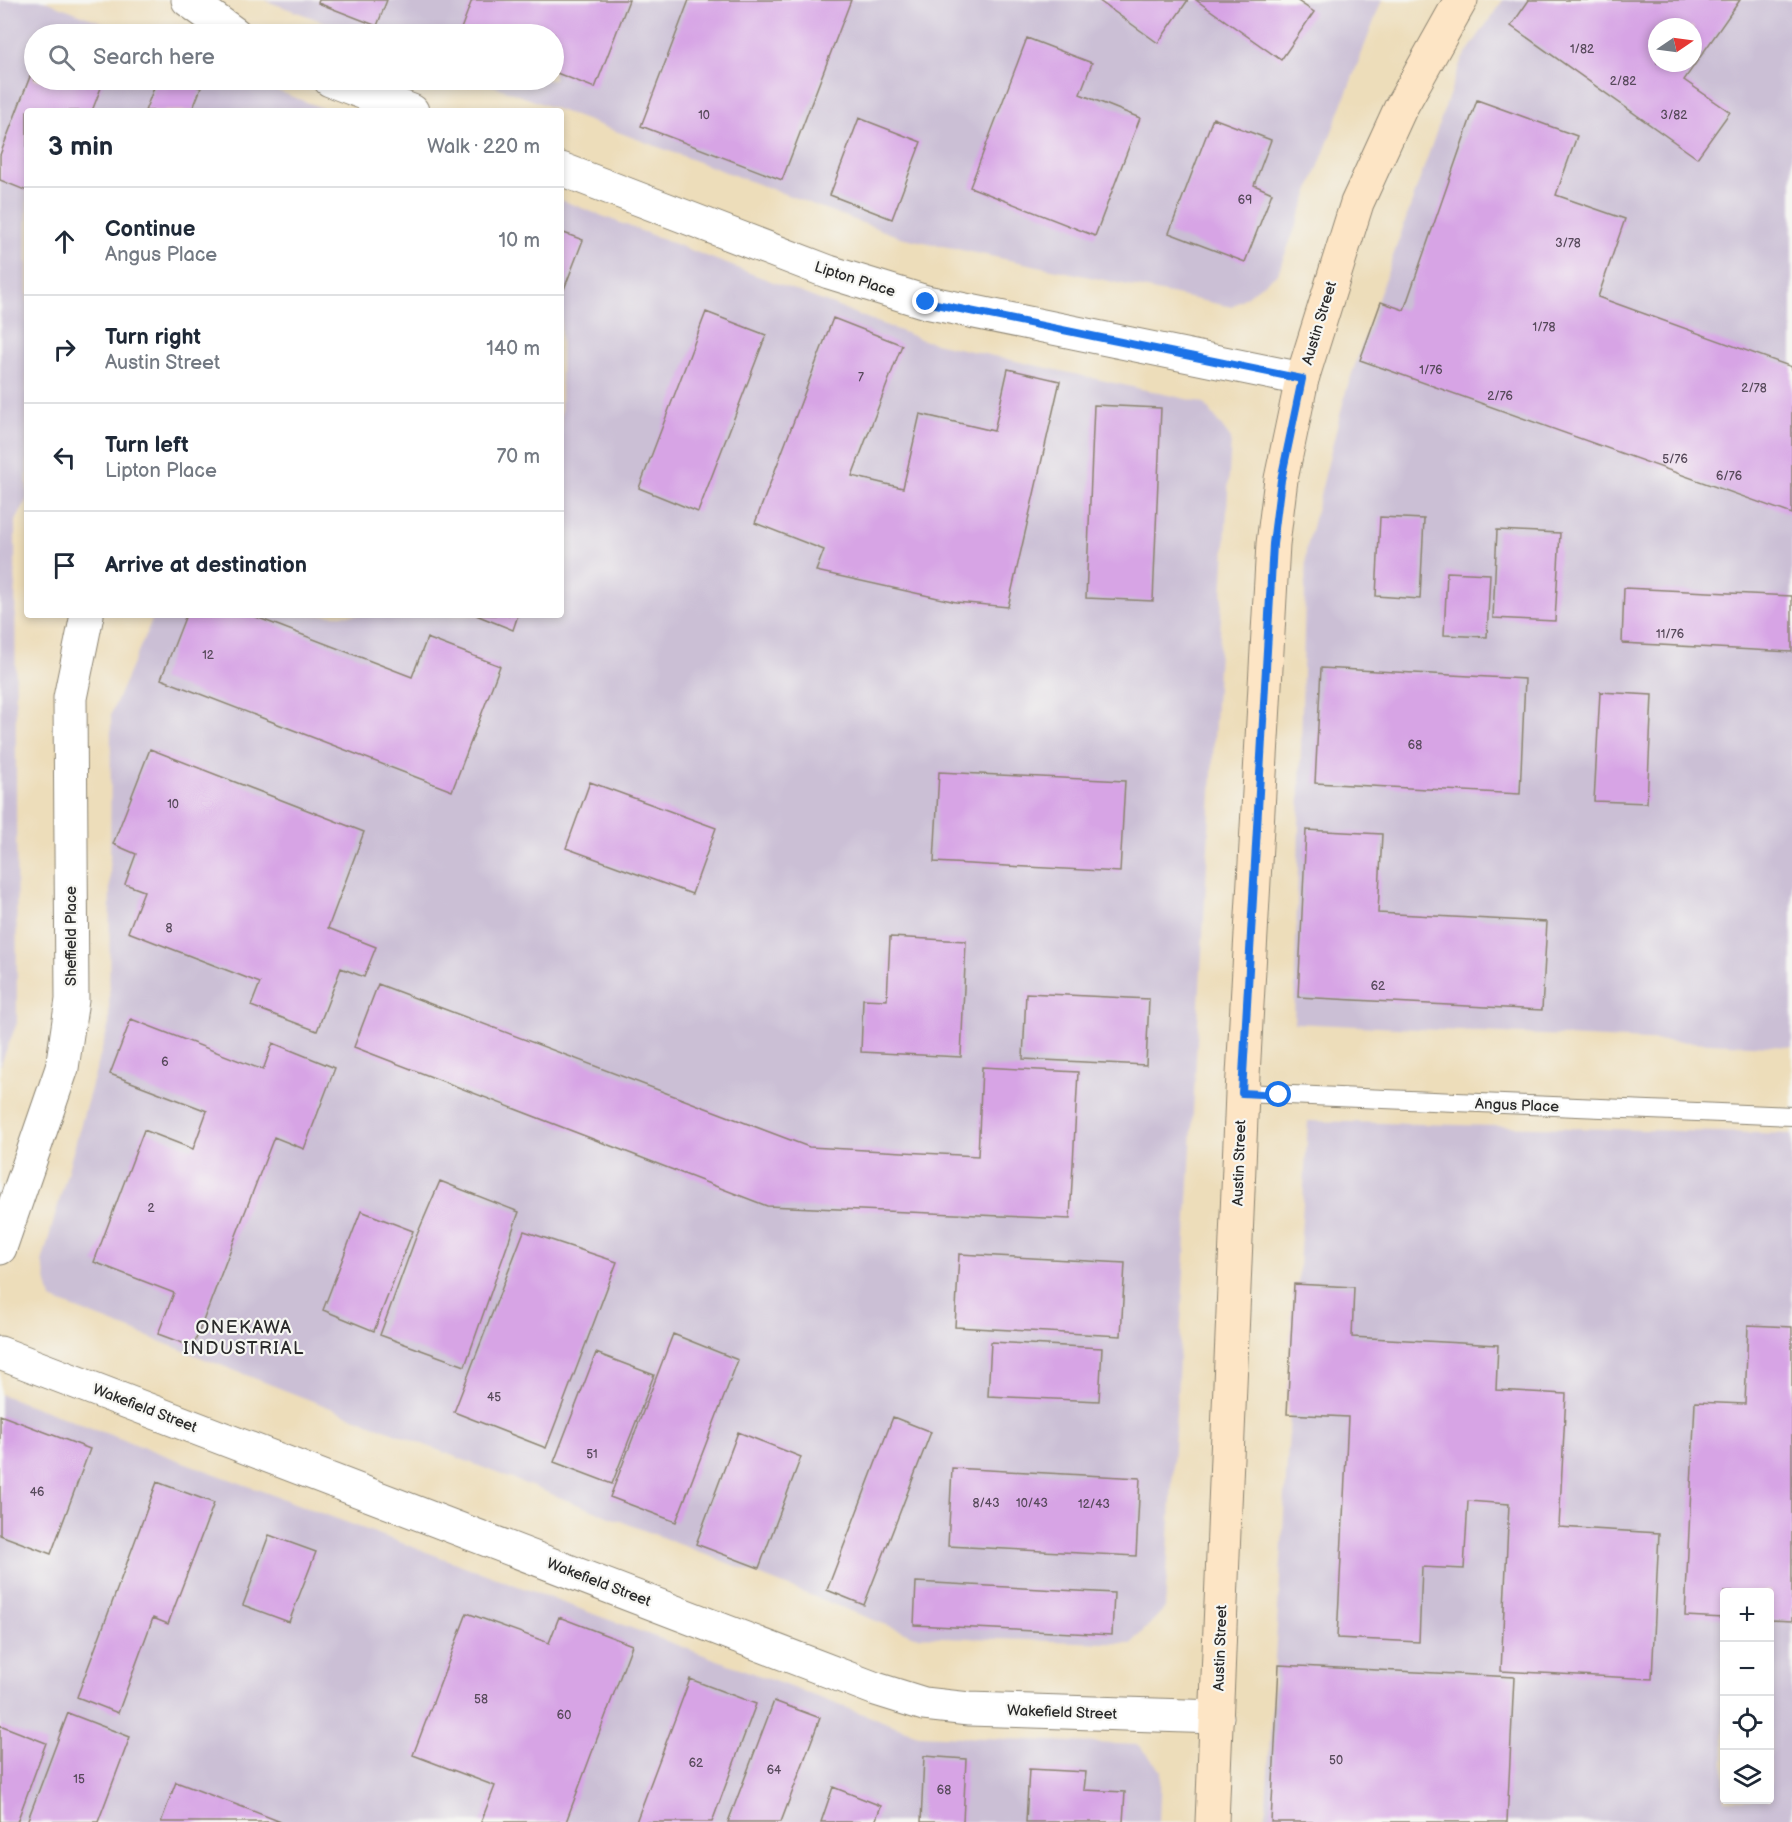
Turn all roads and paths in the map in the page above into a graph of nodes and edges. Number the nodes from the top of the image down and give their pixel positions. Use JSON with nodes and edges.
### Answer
{"nodes":[{"id":1,"x":188,"y":0,"type":"edge"},
{"id":2,"x":1461,"y":0,"type":"edge"},
{"id":3,"x":221,"y":24,"type":"edge"},
{"id":4,"x":356,"y":90,"type":"edge"},
{"id":5,"x":404,"y":108,"type":"edge"},
{"id":6,"x":564,"y":170,"type":"edge"},
{"id":7,"x":1302,"y":379,"type":"junction"},
{"id":8,"x":86,"y":618,"type":"edge"},
{"id":9,"x":1242,"y":1093,"type":"junction"},
{"id":10,"x":1792,"y":1116,"type":"edge"},
{"id":11,"x":0,"y":1248,"type":"edge"},
{"id":12,"x":0,"y":1353,"type":"edge"},
{"id":13,"x":1217,"y":1717,"type":"junction"},
{"id":14,"x":1212,"y":1822,"type":"edge"}],
"edges":[{"from":1,"to":3,"type":"street"},
{"from":2,"to":7,"type":"main road","name":"Austin Street"},
{"from":4,"to":5,"type":"street"},
{"from":6,"to":7,"type":"street","name":"Lipton Place"},
{"from":7,"to":9,"type":"main road","name":"Austin Street"},
{"from":8,"to":11,"type":"street","name":"Sheffield Place"},
{"from":9,"to":10,"type":"lane","name":"Angus Place"},
{"from":9,"to":13,"type":"main road","name":"Austin Street"},
{"from":12,"to":13,"type":"street","name":"Wakefield Street"},
{"from":13,"to":14,"type":"main road","name":"Austin Street"}]}
